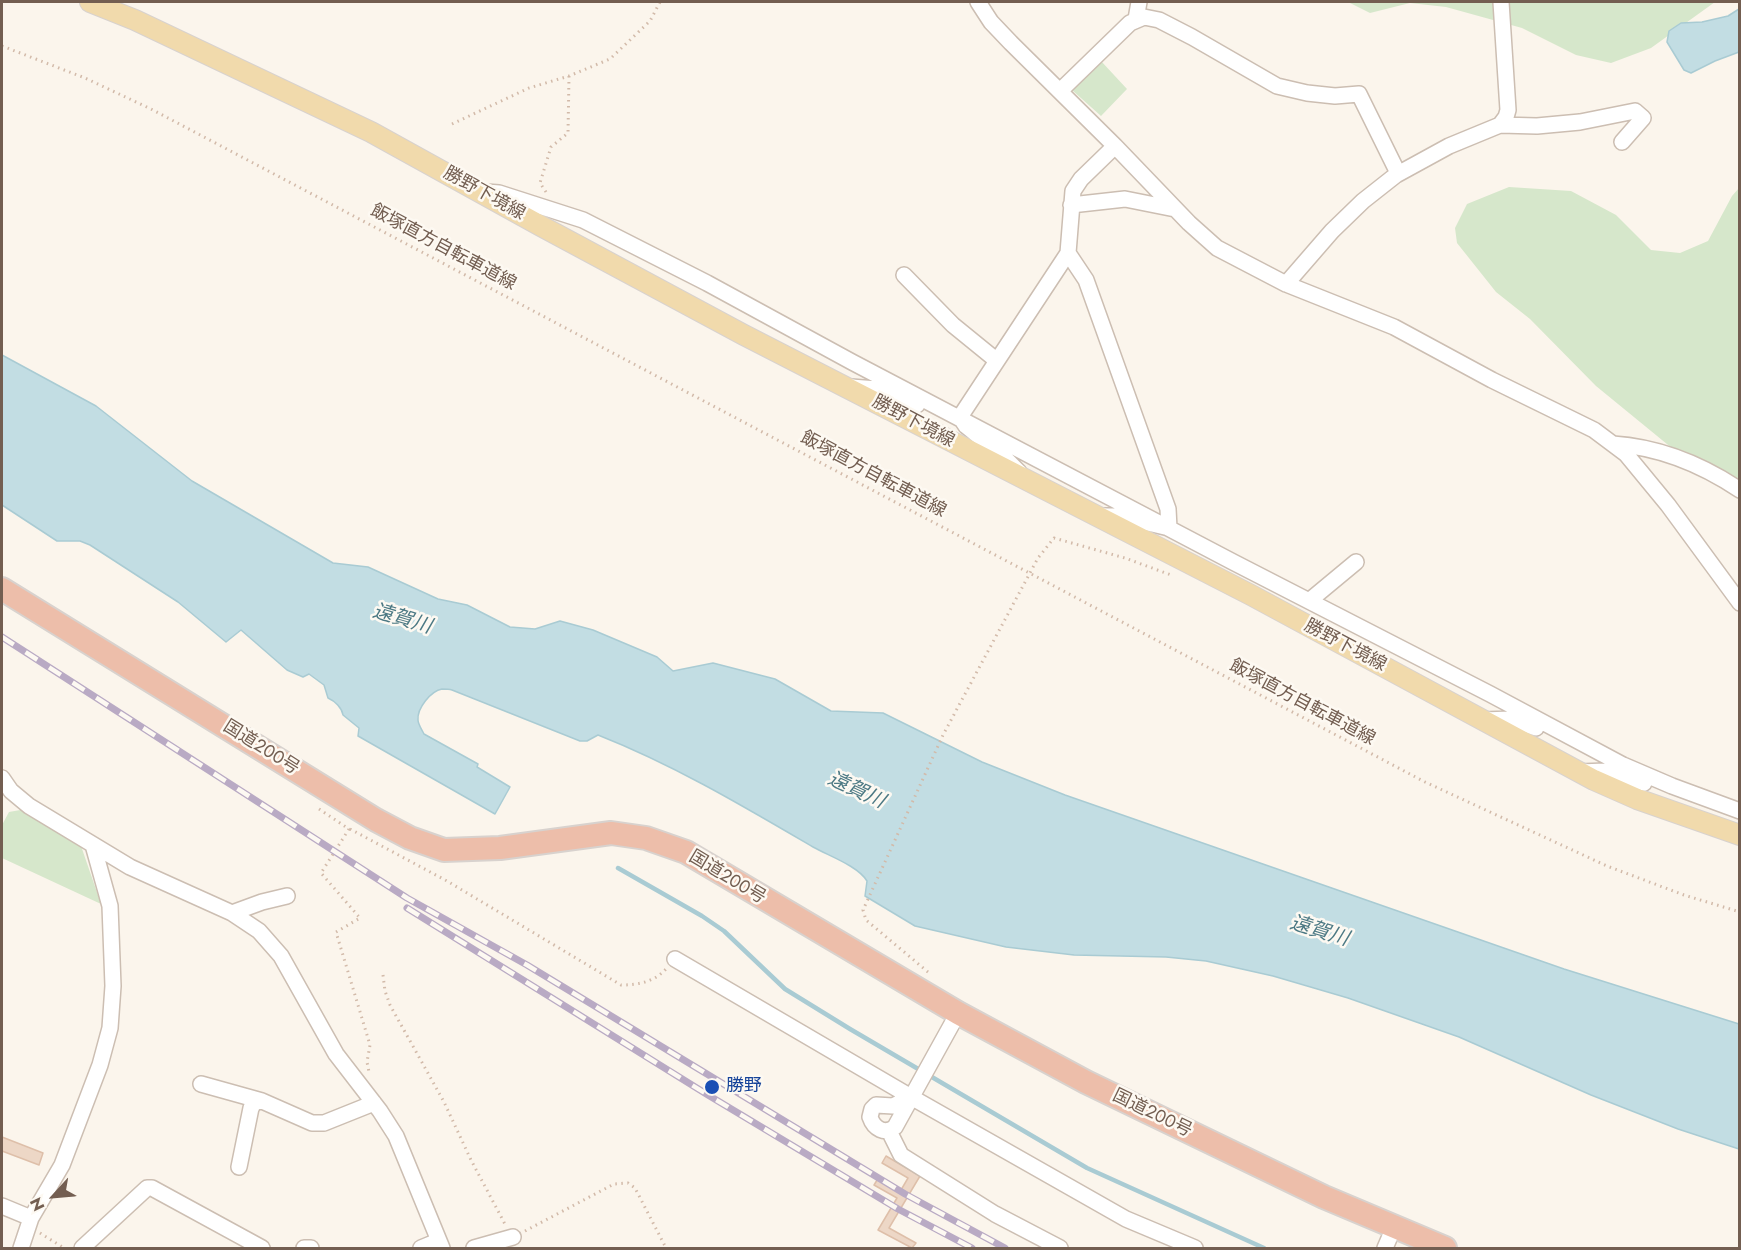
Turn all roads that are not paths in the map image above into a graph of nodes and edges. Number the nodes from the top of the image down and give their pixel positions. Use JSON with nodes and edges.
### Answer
{"nodes":[{"id":1,"x":90,"y":2,"type":"edge"},
{"id":2,"x":978,"y":2,"type":"edge"},
{"id":3,"x":1139,"y":2,"type":"edge"},
{"id":4,"x":1501,"y":2,"type":"edge"},
{"id":5,"x":1136,"y":19,"type":"junction"},
{"id":6,"x":1060,"y":92,"type":"junction"},
{"id":7,"x":1500,"y":125,"type":"junction"},
{"id":8,"x":1622,"y":142,"type":"dead end"},
{"id":9,"x":1115,"y":146,"type":"junction"},
{"id":10,"x":1398,"y":173,"type":"junction"},
{"id":11,"x":480,"y":192,"type":"junction"},
{"id":12,"x":1071,"y":205,"type":"junction"},
{"id":13,"x":1175,"y":209,"type":"junction"},
{"id":14,"x":1068,"y":253,"type":"junction"},
{"id":15,"x":904,"y":275,"type":"dead end"},
{"id":16,"x":1287,"y":284,"type":"junction"},
{"id":17,"x":996,"y":360,"type":"junction"},
{"id":18,"x":847,"y":388,"type":"junction"},
{"id":19,"x":953,"y":414,"type":"junction"},
{"id":20,"x":1612,"y":444,"type":"junction"},
{"id":21,"x":1027,"y":481,"type":"junction"},
{"id":22,"x":1740,"y":490,"type":"edge"},
{"id":23,"x":1095,"y":516,"type":"junction"},
{"id":24,"x":1169,"y":528,"type":"junction"},
{"id":25,"x":1356,"y":561,"type":"dead end"},
{"id":26,"x":2,"y":589,"type":"edge"},
{"id":27,"x":1251,"y":595,"type":"junction"},
{"id":28,"x":1309,"y":601,"type":"junction"},
{"id":29,"x":1740,"y":603,"type":"edge"},
{"id":30,"x":1343,"y":618,"type":"junction"},
{"id":31,"x":1484,"y":720,"type":"junction"},
{"id":32,"x":1571,"y":738,"type":"junction"},
{"id":33,"x":1580,"y":772,"type":"junction"},
{"id":34,"x":2,"y":780,"type":"edge"},
{"id":35,"x":1681,"y":790,"type":"junction"},
{"id":36,"x":1740,"y":810,"type":"edge"},
{"id":37,"x":1740,"y":835,"type":"edge"},
{"id":38,"x":93,"y":845,"type":"junction"},
{"id":39,"x":287,"y":896,"type":"dead end"},
{"id":40,"x":232,"y":913,"type":"junction"},
{"id":41,"x":675,"y":959,"type":"road end"},
{"id":42,"x":958,"y":1013,"type":"junction"},
{"id":43,"x":201,"y":1084,"type":"dead end"},
{"id":44,"x":911,"y":1097,"type":"junction"},
{"id":45,"x":262,"y":1101,"type":"junction"},
{"id":46,"x":374,"y":1103,"type":"junction"},
{"id":47,"x":889,"y":1131,"type":"junction"},
{"id":48,"x":238,"y":1167,"type":"dead end"},
{"id":49,"x":2,"y":1206,"type":"edge"},
{"id":50,"x":30,"y":1222,"type":"junction"},
{"id":51,"x":1394,"y":1227,"type":"junction"},
{"id":52,"x":513,"y":1237,"type":"road end"},
{"id":53,"x":440,"y":1245,"type":"edge"},
{"id":54,"x":21,"y":1248,"type":"edge"},
{"id":55,"x":82,"y":1248,"type":"edge"},
{"id":56,"x":262,"y":1248,"type":"edge"},
{"id":57,"x":304,"y":1248,"type":"edge"},
{"id":58,"x":311,"y":1248,"type":"edge"},
{"id":59,"x":421,"y":1248,"type":"edge"},
{"id":60,"x":474,"y":1248,"type":"edge"},
{"id":61,"x":1060,"y":1248,"type":"edge"},
{"id":62,"x":1195,"y":1248,"type":"edge"},
{"id":63,"x":1385,"y":1248,"type":"edge"},
{"id":64,"x":1445,"y":1248,"type":"edge"}],
"edges":[{"from":1,"to":11,"type":"main road","name":"勝野下境線"},
{"from":2,"to":6,"type":"street"},
{"from":3,"to":5,"type":"street"},
{"from":4,"to":7,"type":"street"},
{"from":5,"to":6,"type":"street"},
{"from":5,"to":10,"type":"street"},
{"from":6,"to":9,"type":"street"},
{"from":7,"to":8,"type":"street"},
{"from":7,"to":10,"type":"street"},
{"from":9,"to":12,"type":"street"},
{"from":9,"to":13,"type":"street"},
{"from":10,"to":16,"type":"street"},
{"from":11,"to":18,"type":"main road","name":"勝野下境線"},
{"from":11,"to":19,"type":"street"},
{"from":12,"to":13,"type":"street"},
{"from":12,"to":14,"type":"street"},
{"from":13,"to":16,"type":"street"},
{"from":14,"to":17,"type":"street"},
{"from":14,"to":24,"type":"street"},
{"from":15,"to":17,"type":"street"},
{"from":16,"to":20,"type":"street"},
{"from":17,"to":19,"type":"street"},
{"from":18,"to":19,"type":"street"},
{"from":18,"to":21,"type":"main road","name":"勝野下境線"},
{"from":19,"to":21,"type":"street"},
{"from":19,"to":24,"type":"street"},
{"from":20,"to":22,"type":"street"},
{"from":20,"to":29,"type":"street"},
{"from":21,"to":23,"type":"main road","name":"勝野下境線"},
{"from":23,"to":24,"type":"street"},
{"from":23,"to":27,"type":"main road","name":"勝野下境線"},
{"from":24,"to":28,"type":"street"},
{"from":25,"to":28,"type":"street"},
{"from":26,"to":42,"type":"highway","name":"国道200号"},
{"from":27,"to":30,"type":"street"},
{"from":27,"to":31,"type":"main road","name":"勝野下境線"},
{"from":28,"to":30,"type":"street"},
{"from":30,"to":32,"type":"street"},
{"from":31,"to":32,"type":"street"},
{"from":31,"to":33,"type":"main road","name":"勝野下境線"},
{"from":32,"to":35,"type":"street"},
{"from":33,"to":35,"type":"street"},
{"from":33,"to":37,"type":"main road","name":"勝野下境線"},
{"from":34,"to":38,"type":"street"},
{"from":35,"to":36,"type":"street"},
{"from":38,"to":40,"type":"street"},
{"from":38,"to":50,"type":"street"},
{"from":39,"to":40,"type":"street"},
{"from":40,"to":46,"type":"street"},
{"from":41,"to":44,"type":"street"},
{"from":42,"to":44,"type":"street"},
{"from":42,"to":51,"type":"highway","name":"国道200号"},
{"from":43,"to":45,"type":"street"},
{"from":44,"to":47,"type":"street"},
{"from":44,"to":47,"type":"street"},
{"from":44,"to":62,"type":"street"},
{"from":45,"to":46,"type":"street"},
{"from":45,"to":48,"type":"street"},
{"from":46,"to":53,"type":"street"},
{"from":47,"to":61,"type":"street"},
{"from":49,"to":50,"type":"street"},
{"from":50,"to":54,"type":"street"},
{"from":51,"to":63,"type":"street"},
{"from":51,"to":64,"type":"highway","name":"国道200号"},
{"from":52,"to":60,"type":"street"},
{"from":53,"to":59,"type":"street"},
{"from":55,"to":56,"type":"street"},
{"from":57,"to":58,"type":"street"}]}
